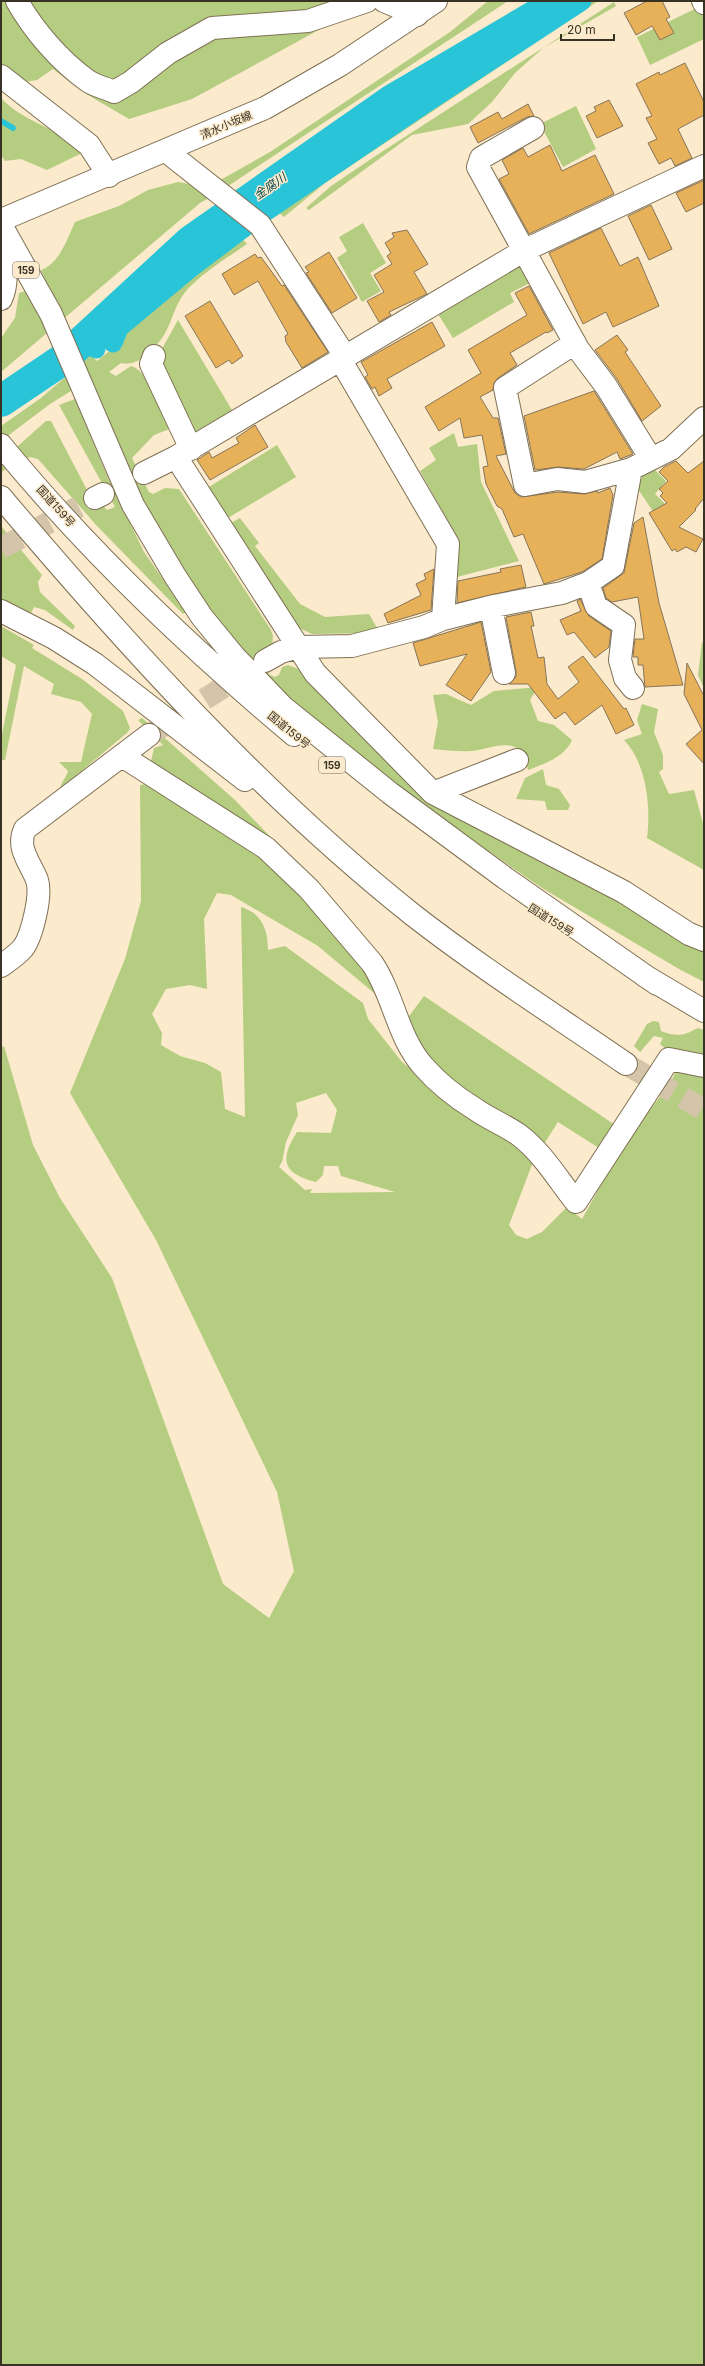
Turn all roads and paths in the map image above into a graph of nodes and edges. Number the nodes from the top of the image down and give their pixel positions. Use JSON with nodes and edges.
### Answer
{"nodes":[{"id":1,"x":17,"y":1,"type":"edge"},
{"id":2,"x":367,"y":1,"type":"edge"},
{"id":3,"x":384,"y":1,"type":"edge"},
{"id":4,"x":436,"y":1,"type":"edge"},
{"id":5,"x":417,"y":15,"type":"junction"},
{"id":6,"x":1,"y":76,"type":"edge"},
{"id":7,"x":533,"y":128,"type":"dead end"},
{"id":8,"x":166,"y":151,"type":"junction"},
{"id":9,"x":704,"y":166,"type":"edge"},
{"id":10,"x":109,"y":176,"type":"junction"},
{"id":11,"x":1,"y":220,"type":"edge"},
{"id":12,"x":1,"y":225,"type":"edge"},
{"id":13,"x":1,"y":236,"type":"edge"},
{"id":14,"x":525,"y":250,"type":"junction"},
{"id":15,"x":1,"y":299,"type":"edge"},
{"id":16,"x":575,"y":344,"type":"junction"},
{"id":17,"x":154,"y":356,"type":"dead end"},
{"id":18,"x":343,"y":358,"type":"junction"},
{"id":19,"x":704,"y":418,"type":"edge"},
{"id":20,"x":5,"y":450,"type":"edge"},
{"id":21,"x":183,"y":453,"type":"junction"},
{"id":22,"x":651,"y":459,"type":"junction"},
{"id":23,"x":632,"y":469,"type":"junction"},
{"id":24,"x":144,"y":473,"type":"dead end"},
{"id":25,"x":1,"y":497,"type":"edge"},
{"id":26,"x":588,"y":583,"type":"junction"},
{"id":27,"x":491,"y":607,"type":"junction"},
{"id":28,"x":1,"y":611,"type":"edge"},
{"id":29,"x":433,"y":623,"type":"junction"},
{"id":30,"x":299,"y":647,"type":"junction"},
{"id":31,"x":265,"y":661,"type":"tunnel mouth"},
{"id":32,"x":504,"y":673,"type":"dead end"},
{"id":33,"x":633,"y":688,"type":"dead end"},
{"id":34,"x":149,"y":735,"type":"tunnel mouth"},
{"id":35,"x":122,"y":756,"type":"junction"},
{"id":36,"x":516,"y":760,"type":"dead end"},
{"id":37,"x":433,"y":793,"type":"junction"},
{"id":38,"x":413,"y":914,"type":"junction"},
{"id":39,"x":704,"y":940,"type":"edge"},
{"id":40,"x":1,"y":966,"type":"edge"},
{"id":41,"x":657,"y":984,"type":"junction"},
{"id":42,"x":704,"y":1011,"type":"edge"},
{"id":43,"x":626,"y":1064,"type":"tunnel mouth"},
{"id":44,"x":704,"y":1066,"type":"edge"}],
"edges":[{"from":1,"to":2,"type":"main road"},
{"from":3,"to":5,"type":"main road"},
{"from":4,"to":5,"type":"main road","name":"清水小坂線"},
{"from":5,"to":8,"type":"main road","name":"清水小坂線"},
{"from":6,"to":10,"type":"main road"},
{"from":7,"to":14,"type":"main road"},
{"from":8,"to":10,"type":"main road","name":"清水小坂線"},
{"from":8,"to":18,"type":"main road"},
{"from":9,"to":14,"type":"main road"},
{"from":10,"to":11,"type":"main road","name":"清水小坂線"},
{"from":12,"to":41,"type":"main road","number":"159"},
{"from":13,"to":15,"type":"main road","number":"159"},
{"from":14,"to":16,"type":"main road"},
{"from":14,"to":18,"type":"main road"},
{"from":16,"to":22,"type":"main road"},
{"from":16,"to":23,"type":"main road"},
{"from":17,"to":21,"type":"main road"},
{"from":18,"to":21,"type":"main road"},
{"from":18,"to":29,"type":"main road"},
{"from":19,"to":22,"type":"main road"},
{"from":20,"to":41,"type":"main road","name":"国道159号","number":"159"},
{"from":21,"to":24,"type":"main road"},
{"from":21,"to":30,"type":"main road"},
{"from":22,"to":23,"type":"main road"},
{"from":23,"to":26,"type":"main road"},
{"from":25,"to":38,"type":"main road"},
{"from":26,"to":27,"type":"main road"},
{"from":26,"to":33,"type":"main road"},
{"from":27,"to":29,"type":"main road"},
{"from":27,"to":32,"type":"main road"},
{"from":28,"to":38,"type":"main road"},
{"from":29,"to":30,"type":"main road"},
{"from":30,"to":31,"type":"main road"},
{"from":30,"to":37,"type":"main road"},
{"from":34,"to":35,"type":"main road"},
{"from":35,"to":40,"type":"main road"},
{"from":35,"to":44,"type":"main road"},
{"from":36,"to":37,"type":"main road"},
{"from":37,"to":39,"type":"main road"},
{"from":38,"to":43,"type":"main road"},
{"from":41,"to":42,"type":"main road","name":"国道159号","number":"159"}]}
